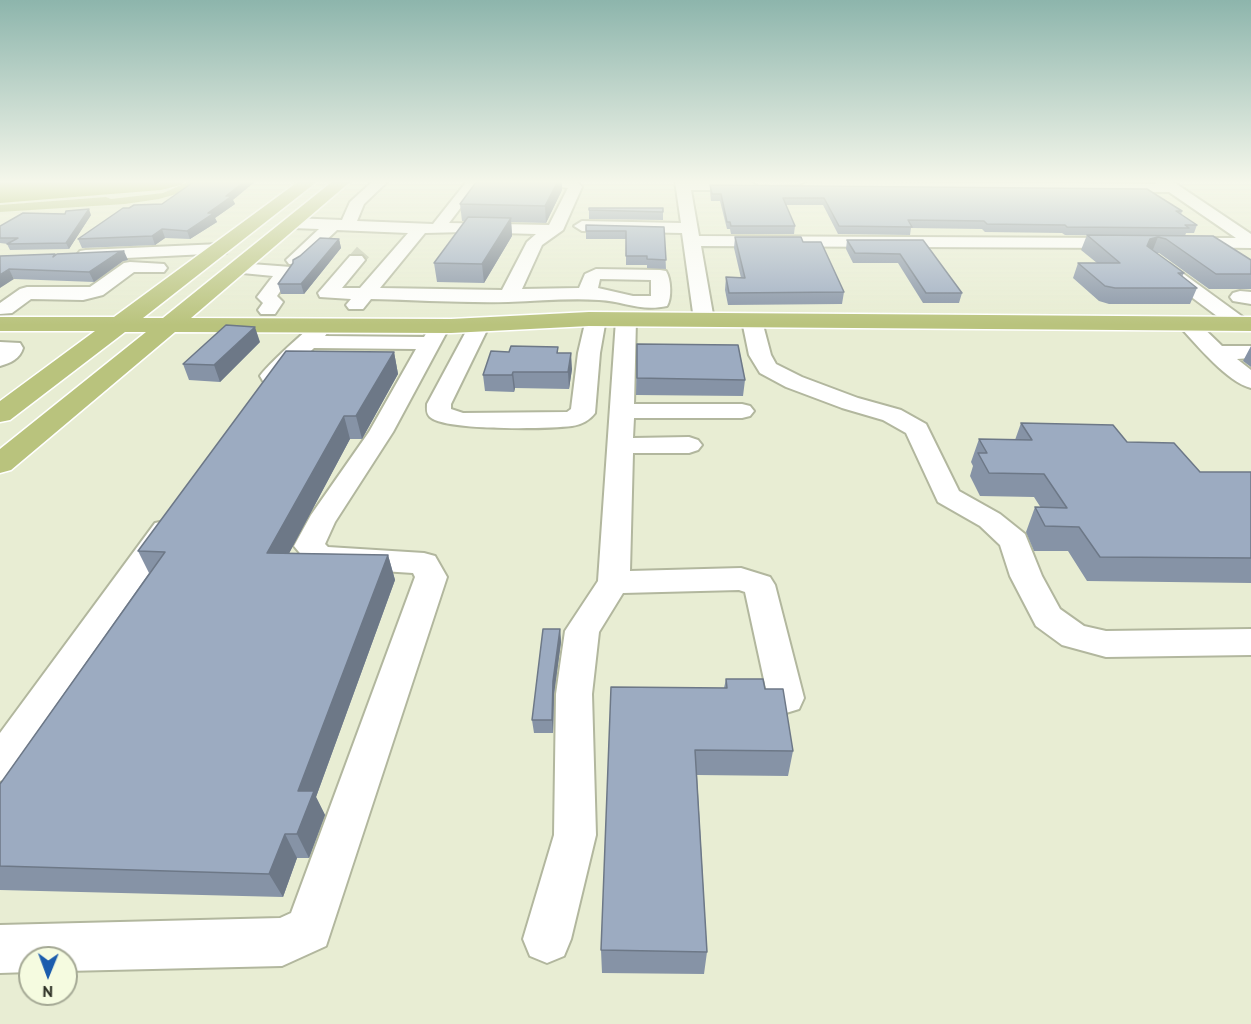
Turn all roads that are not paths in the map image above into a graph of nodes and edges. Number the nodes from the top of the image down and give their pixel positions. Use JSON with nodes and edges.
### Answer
{"nodes":[{"id":1,"x":247,"y":229,"type":"edge"},
{"id":2,"x":285,"y":229,"type":"edge"},
{"id":3,"x":334,"y":229,"type":"edge"},
{"id":4,"x":372,"y":229,"type":"edge"},
{"id":5,"x":426,"y":229,"type":"edge"},
{"id":6,"x":452,"y":229,"type":"edge"},
{"id":7,"x":519,"y":229,"type":"edge"},
{"id":8,"x":620,"y":229,"type":"edge"},
{"id":9,"x":691,"y":229,"type":"edge"},
{"id":10,"x":1234,"y":229,"type":"edge"},
{"id":11,"x":555,"y":230,"type":"joint"},
{"id":12,"x":422,"y":233,"type":"junction"},
{"id":13,"x":692,"y":234,"type":"junction"},
{"id":14,"x":319,"y":238,"type":"junction"},
{"id":15,"x":84,"y":239,"type":"edge"},
{"id":16,"x":1251,"y":242,"type":"edge"},
{"id":17,"x":1167,"y":243,"type":"edge"},
{"id":18,"x":187,"y":249,"type":"junction"},
{"id":19,"x":220,"y":249,"type":"junction"},
{"id":20,"x":364,"y":251,"type":"junction"},
{"id":21,"x":66,"y":256,"type":"edge"},
{"id":22,"x":295,"y":260,"type":"edge"},
{"id":23,"x":123,"y":264,"type":"junction"},
{"id":24,"x":238,"y":268,"type":"junction"},
{"id":25,"x":193,"y":270,"type":"junction"},
{"id":26,"x":698,"y":276,"type":"junction"},
{"id":27,"x":660,"y":282,"type":"junction"},
{"id":28,"x":589,"y":286,"type":"junction"},
{"id":29,"x":42,"y":294,"type":"junction"},
{"id":30,"x":509,"y":296,"type":"junction"},
{"id":31,"x":358,"y":303,"type":"junction"},
{"id":32,"x":268,"y":310,"type":"junction"},
{"id":33,"x":2,"y":314,"type":"edge"},
{"id":34,"x":130,"y":317,"type":"junction"},
{"id":35,"x":178,"y":317,"type":"junction"},
{"id":36,"x":704,"y":320,"type":"junction"},
{"id":37,"x":752,"y":321,"type":"junction"},
{"id":38,"x":480,"y":324,"type":"junction"},
{"id":39,"x":1187,"y":324,"type":"junction"},
{"id":40,"x":1246,"y":324,"type":"edge"},
{"id":41,"x":616,"y":325,"type":"junction"},
{"id":42,"x":307,"y":343,"type":"junction"},
{"id":43,"x":430,"y":344,"type":"junction"},
{"id":44,"x":0,"y":348,"type":"edge"},
{"id":45,"x":1217,"y":352,"type":"junction"},
{"id":46,"x":1251,"y":352,"type":"edge"},
{"id":47,"x":0,"y":359,"type":"edge"},
{"id":48,"x":1251,"y":381,"type":"edge"},
{"id":49,"x":253,"y":402,"type":"edge"},
{"id":50,"x":5,"y":406,"type":"edge"},
{"id":51,"x":622,"y":411,"type":"junction"},
{"id":52,"x":742,"y":411,"type":"dead end"},
{"id":53,"x":621,"y":446,"type":"junction"},
{"id":54,"x":689,"y":446,"type":"dead end"},
{"id":55,"x":0,"y":464,"type":"edge"},
{"id":56,"x":178,"y":511,"type":"edge"},
{"id":57,"x":614,"y":582,"type":"junction"},
{"id":58,"x":1251,"y":642,"type":"edge"},
{"id":59,"x":786,"y":698,"type":"edge"},
{"id":60,"x":0,"y":764,"type":"edge"},
{"id":61,"x":547,"y":939,"type":"dead end"},
{"id":62,"x":0,"y":949,"type":"edge"}],
"edges":[{"from":1,"to":19,"type":"main road"},
{"from":2,"to":24,"type":"main road"},
{"from":3,"to":14,"type":"street"},
{"from":4,"to":12,"type":"street"},
{"from":5,"to":12,"type":"street"},
{"from":6,"to":12,"type":"street"},
{"from":7,"to":11,"type":"street"},
{"from":8,"to":13,"type":"street"},
{"from":9,"to":13,"type":"street"},
{"from":10,"to":16,"type":"street"},
{"from":11,"to":30,"type":"street"},
{"from":12,"to":20,"type":"street"},
{"from":12,"to":31,"type":"street"},
{"from":13,"to":26,"type":"street"},
{"from":13,"to":40,"type":"street"},
{"from":14,"to":20,"type":"street"},
{"from":14,"to":22,"type":"street"},
{"from":15,"to":18,"type":"street"},
{"from":16,"to":17,"type":"street"},
{"from":18,"to":19,"type":"street"},
{"from":18,"to":21,"type":"street"},
{"from":19,"to":25,"type":"main road"},
{"from":20,"to":31,"type":"street"},
{"from":23,"to":25,"type":"street"},
{"from":23,"to":29,"type":"street"},
{"from":23,"to":29,"type":"street"},
{"from":24,"to":32,"type":"street"},
{"from":24,"to":35,"type":"main road"},
{"from":25,"to":34,"type":"main road"},
{"from":26,"to":27,"type":"street"},
{"from":26,"to":36,"type":"street"},
{"from":27,"to":28,"type":"street"},
{"from":27,"to":41,"type":"street"},
{"from":28,"to":30,"type":"street"},
{"from":28,"to":41,"type":"street"},
{"from":29,"to":33,"type":"street"},
{"from":30,"to":31,"type":"street"},
{"from":31,"to":32,"type":"main road"},
{"from":31,"to":41,"type":"main road"},
{"from":32,"to":35,"type":"main road"},
{"from":33,"to":34,"type":"main road"},
{"from":34,"to":35,"type":"main road"},
{"from":34,"to":50,"type":"main road"},
{"from":35,"to":42,"type":"main road"},
{"from":35,"to":55,"type":"main road"},
{"from":36,"to":37,"type":"main road"},
{"from":36,"to":41,"type":"main road"},
{"from":37,"to":39,"type":"main road"},
{"from":37,"to":58,"type":"street"},
{"from":38,"to":41,"type":"main road"},
{"from":38,"to":41,"type":"street"},
{"from":38,"to":43,"type":"main road"},
{"from":39,"to":40,"type":"main road"},
{"from":39,"to":45,"type":"street"},
{"from":41,"to":51,"type":"street"},
{"from":42,"to":43,"type":"main road"},
{"from":42,"to":43,"type":"street"},
{"from":42,"to":49,"type":"street"},
{"from":43,"to":62,"type":"street"},
{"from":44,"to":47,"type":"street"},
{"from":45,"to":46,"type":"street"},
{"from":45,"to":48,"type":"street"},
{"from":51,"to":52,"type":"street"},
{"from":51,"to":53,"type":"street"},
{"from":53,"to":54,"type":"street"},
{"from":53,"to":57,"type":"street"},
{"from":56,"to":60,"type":"street"},
{"from":57,"to":59,"type":"street"},
{"from":57,"to":61,"type":"street"}]}
